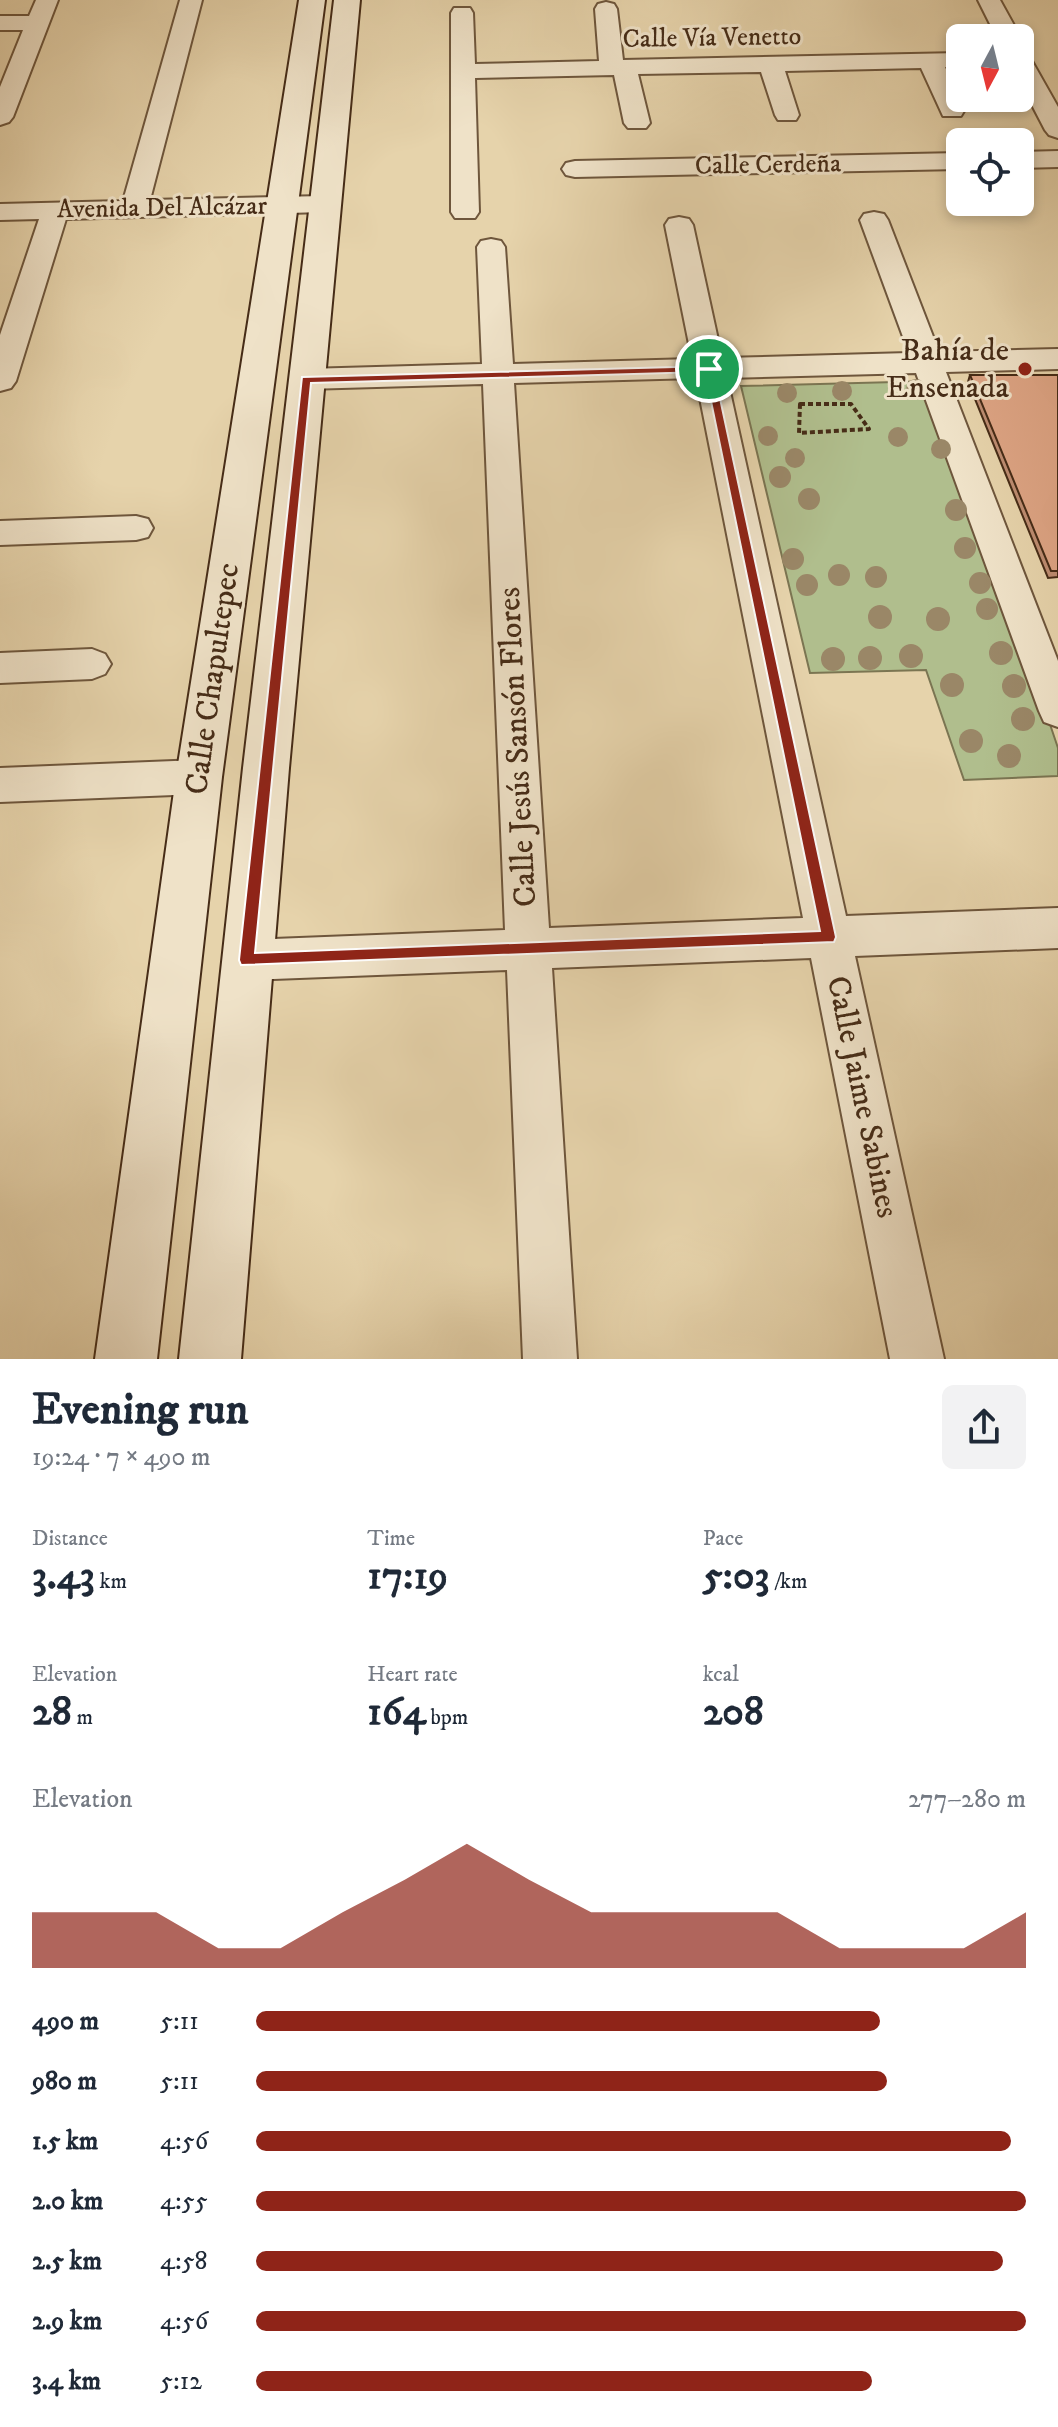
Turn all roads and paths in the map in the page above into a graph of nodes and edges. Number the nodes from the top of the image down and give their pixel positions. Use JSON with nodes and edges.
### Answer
{"nodes":[{"id":1,"x":47,"y":0,"type":"edge"},
{"id":2,"x":191,"y":0,"type":"edge"},
{"id":3,"x":312,"y":0,"type":"edge"},
{"id":4,"x":347,"y":0,"type":"edge"},
{"id":5,"x":989,"y":0,"type":"edge"},
{"id":6,"x":606,"y":9,"type":"dead end"},
{"id":7,"x":462,"y":13,"type":"dead end"},
{"id":8,"x":0,"y":23,"type":"edge"},
{"id":9,"x":38,"y":23,"type":"junction"},
{"id":10,"x":1002,"y":24,"type":"edge"},
{"id":11,"x":946,"y":60,"type":"edge"},
{"id":12,"x":930,"y":61,"type":"junction"},
{"id":13,"x":771,"y":64,"type":"junction"},
{"id":14,"x":619,"y":68,"type":"junction"},
{"id":15,"x":465,"y":71,"type":"junction"},
{"id":16,"x":1034,"y":85,"type":"edge"},
{"id":17,"x":946,"y":97,"type":"edge"},
{"id":18,"x":787,"y":115,"type":"dead end"},
{"id":19,"x":0,"y":117,"type":"edge"},
{"id":20,"x":637,"y":123,"type":"dead end"},
{"id":21,"x":1058,"y":130,"type":"edge"},
{"id":22,"x":1058,"y":159,"type":"edge"},
{"id":23,"x":1034,"y":160,"type":"edge"},
{"id":24,"x":946,"y":161,"type":"edge"},
{"id":25,"x":575,"y":169,"type":"dead end"},
{"id":26,"x":302,"y":205,"type":"junction"},
{"id":27,"x":134,"y":209,"type":"junction"},
{"id":28,"x":55,"y":211,"type":"junction"},
{"id":29,"x":0,"y":212,"type":"edge"},
{"id":30,"x":465,"y":212,"type":"dead end"},
{"id":31,"x":874,"y":220,"type":"dead end"},
{"id":32,"x":679,"y":225,"type":"dead end"},
{"id":33,"x":491,"y":247,"type":"dead end"},
{"id":34,"x":11,"y":316,"type":"edge"},
{"id":35,"x":1058,"y":359,"type":"edge"},
{"id":36,"x":927,"y":363,"type":"junction"},
{"id":37,"x":709,"y":369,"type":"junction"},
{"id":38,"x":498,"y":374,"type":"junction"},
{"id":39,"x":306,"y":379,"type":"junction"},
{"id":40,"x":0,"y":381,"type":"edge"},
{"id":41,"x":869,"y":429,"type":"joint"},
{"id":42,"x":136,"y":528,"type":"dead end"},
{"id":43,"x":0,"y":533,"type":"edge"},
{"id":44,"x":92,"y":664,"type":"dead end"},
{"id":45,"x":0,"y":668,"type":"edge"},
{"id":46,"x":1058,"y":711,"type":"edge"},
{"id":47,"x":199,"y":777,"type":"junction"},
{"id":48,"x":0,"y":785,"type":"edge"},
{"id":49,"x":1058,"y":928,"type":"edge"},
{"id":50,"x":829,"y":937,"type":"junction"},
{"id":51,"x":528,"y":949,"type":"junction"},
{"id":52,"x":247,"y":960,"type":"junction"},
{"id":53,"x":126,"y":1359,"type":"edge"},
{"id":54,"x":210,"y":1359,"type":"edge"},
{"id":55,"x":550,"y":1359,"type":"edge"},
{"id":56,"x":917,"y":1359,"type":"edge"}],
"edges":[{"from":1,"to":9,"type":"street"},
{"from":2,"to":27,"type":"street"},
{"from":3,"to":26,"type":"main road","name":"Calle Chapultepec"},
{"from":4,"to":26,"type":"main road","name":"Calle Chapultepec"},
{"from":5,"to":10,"type":"street"},
{"from":6,"to":14,"type":"street"},
{"from":7,"to":15,"type":"street"},
{"from":8,"to":9,"type":"street"},
{"from":9,"to":19,"type":"street"},
{"from":11,"to":12,"type":"street","name":"Calle Vía Venetto"},
{"from":12,"to":13,"type":"street","name":"Calle Vía Venetto"},
{"from":12,"to":17,"type":"street"},
{"from":13,"to":14,"type":"street","name":"Calle Vía Venetto"},
{"from":13,"to":18,"type":"street"},
{"from":14,"to":15,"type":"street","name":"Calle Vía Venetto"},
{"from":14,"to":20,"type":"street"},
{"from":15,"to":30,"type":"street"},
{"from":16,"to":21,"type":"street"},
{"from":22,"to":23,"type":"street"},
{"from":24,"to":25,"type":"street","name":"Calle Cerdeña"},
{"from":26,"to":27,"type":"street","name":"Avenida Del Alcázar"},
{"from":26,"to":39,"type":"main road","name":"Calle Chapultepec"},
{"from":26,"to":47,"type":"main road","name":"Calle Chapultepec"},
{"from":27,"to":28,"type":"street","name":"Avenida Del Alcázar"},
{"from":28,"to":29,"type":"street","name":"Avenida Del Alcázar"},
{"from":28,"to":34,"type":"street"},
{"from":31,"to":36,"type":"street"},
{"from":32,"to":37,"type":"street","name":"Calle Jaime Sabines"},
{"from":33,"to":38,"type":"street","name":"Calle Jesús Sansón Flores"},
{"from":34,"to":40,"type":"street"},
{"from":35,"to":36,"type":"street"},
{"from":36,"to":37,"type":"street"},
{"from":36,"to":46,"type":"street"},
{"from":37,"to":38,"type":"street"},
{"from":37,"to":50,"type":"street","name":"Calle Jaime Sabines"},
{"from":38,"to":39,"type":"street"},
{"from":38,"to":51,"type":"street","name":"Calle Jesús Sansón Flores"},
{"from":39,"to":52,"type":"main road","name":"Calle Chapultepec"},
{"from":41,"to":41,"type":"path"},
{"from":42,"to":43,"type":"street"},
{"from":44,"to":45,"type":"street"},
{"from":47,"to":48,"type":"street"},
{"from":47,"to":53,"type":"main road","name":"Calle Chapultepec"},
{"from":49,"to":50,"type":"street"},
{"from":50,"to":51,"type":"street"},
{"from":50,"to":56,"type":"street","name":"Calle Jaime Sabines"},
{"from":51,"to":52,"type":"street"},
{"from":51,"to":55,"type":"street","name":"Calle Jesús Sansón Flores"},
{"from":52,"to":54,"type":"main road","name":"Calle Chapultepec"}]}
